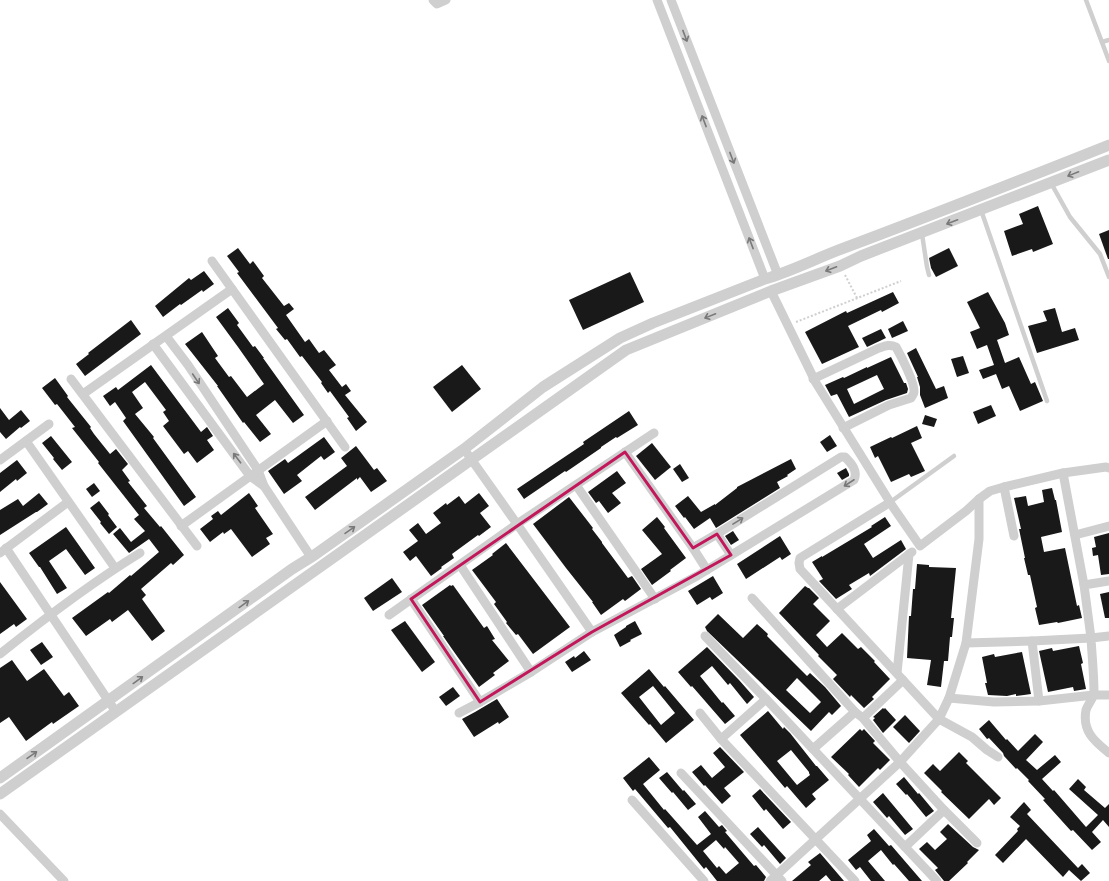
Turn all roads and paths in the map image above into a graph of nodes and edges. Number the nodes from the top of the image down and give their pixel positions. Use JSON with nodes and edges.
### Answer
{"nodes":[{"id":1,"x":433,"y":0,"type":"edge"},
{"id":2,"x":446,"y":0,"type":"edge"},
{"id":3,"x":658,"y":0,"type":"edge"},
{"id":4,"x":671,"y":0,"type":"edge"},
{"id":5,"x":1086,"y":0,"type":"edge"},
{"id":6,"x":1109,"y":40,"type":"edge"},
{"id":7,"x":1102,"y":42,"type":"junction"},
{"id":8,"x":1109,"y":61,"type":"edge"},
{"id":9,"x":707,"y":92,"type":"junction"},
{"id":10,"x":694,"y":96,"type":"junction"},
{"id":11,"x":1109,"y":145,"type":"edge"},
{"id":12,"x":1109,"y":160,"type":"edge"},
{"id":13,"x":1051,"y":183,"type":"junction"},
{"id":14,"x":981,"y":210,"type":"junction"},
{"id":15,"x":922,"y":234,"type":"junction"},
{"id":16,"x":212,"y":261,"type":"dead end"},
{"id":17,"x":840,"y":266,"type":"junction"},
{"id":18,"x":778,"y":275,"type":"junction"},
{"id":19,"x":930,"y":275,"type":"dead end"},
{"id":20,"x":1109,"y":277,"type":"edge"},
{"id":21,"x":765,"y":279,"type":"junction"},
{"id":22,"x":901,"y":281,"type":"dead end"},
{"id":23,"x":784,"y":287,"type":"junction"},
{"id":24,"x":232,"y":289,"type":"junction"},
{"id":25,"x":771,"y":291,"type":"junction"},
{"id":26,"x":858,"y":298,"type":"junction"},
{"id":27,"x":787,"y":325,"type":"junction"},
{"id":28,"x":166,"y":336,"type":"junction"},
{"id":29,"x":153,"y":344,"type":"junction"},
{"id":30,"x":188,"y":366,"type":"junction"},
{"id":31,"x":175,"y":373,"type":"junction"},
{"id":32,"x":71,"y":378,"type":"dead end"},
{"id":33,"x":813,"y":379,"type":"junction"},
{"id":34,"x":83,"y":394,"type":"junction"},
{"id":35,"x":1047,"y":401,"type":"dead end"},
{"id":36,"x":223,"y":419,"type":"junction"},
{"id":37,"x":327,"y":422,"type":"junction"},
{"id":38,"x":49,"y":424,"type":"dead end"},
{"id":39,"x":212,"y":425,"type":"junction"},
{"id":40,"x":843,"y":428,"type":"junction"},
{"id":41,"x":654,"y":432,"type":"dead end"},
{"id":42,"x":26,"y":441,"type":"junction"},
{"id":43,"x":345,"y":447,"type":"dead end"},
{"id":44,"x":464,"y":449,"type":"junction"},
{"id":45,"x":625,"y":452,"type":"junction"},
{"id":46,"x":954,"y":456,"type":"dead end"},
{"id":47,"x":0,"y":460,"type":"edge"},
{"id":48,"x":471,"y":460,"type":"junction"},
{"id":49,"x":1109,"y":468,"type":"edge"},
{"id":50,"x":254,"y":473,"type":"junction"},
{"id":51,"x":1063,"y":473,"type":"junction"},
{"id":52,"x":576,"y":485,"type":"junction"},
{"id":53,"x":1004,"y":487,"type":"junction"},
{"id":54,"x":979,"y":500,"type":"junction"},
{"id":55,"x":68,"y":502,"type":"junction"},
{"id":56,"x":890,"y":502,"type":"junction"},
{"id":57,"x":518,"y":524,"type":"junction"},
{"id":58,"x":182,"y":526,"type":"junction"},
{"id":59,"x":1109,"y":526,"type":"edge"},
{"id":60,"x":717,"y":534,"type":"junction"},
{"id":61,"x":1075,"y":534,"type":"junction"},
{"id":62,"x":1014,"y":536,"type":"dead end"},
{"id":63,"x":197,"y":546,"type":"dead end"},
{"id":64,"x":920,"y":546,"type":"junction"},
{"id":65,"x":693,"y":548,"type":"junction"},
{"id":66,"x":3,"y":550,"type":"edge"},
{"id":67,"x":140,"y":553,"type":"dead end"},
{"id":68,"x":910,"y":554,"type":"junction"},
{"id":69,"x":731,"y":556,"type":"junction"},
{"id":70,"x":311,"y":557,"type":"junction"},
{"id":71,"x":460,"y":565,"type":"junction"},
{"id":72,"x":115,"y":568,"type":"junction"},
{"id":73,"x":707,"y":570,"type":"junction"},
{"id":74,"x":1109,"y":581,"type":"edge"},
{"id":75,"x":1084,"y":585,"type":"junction"},
{"id":76,"x":752,"y":598,"type":"dead end"},
{"id":77,"x":411,"y":599,"type":"junction"},
{"id":78,"x":655,"y":599,"type":"junction"},
{"id":79,"x":837,"y":609,"type":"junction"},
{"id":80,"x":52,"y":614,"type":"junction"},
{"id":81,"x":389,"y":615,"type":"dead end"},
{"id":82,"x":592,"y":632,"type":"junction"},
{"id":83,"x":705,"y":636,"type":"dead end"},
{"id":84,"x":1109,"y":636,"type":"edge"},
{"id":85,"x":1091,"y":638,"type":"junction"},
{"id":86,"x":1032,"y":641,"type":"junction"},
{"id":87,"x":966,"y":643,"type":"junction"},
{"id":88,"x":0,"y":654,"type":"edge"},
{"id":89,"x":531,"y":672,"type":"junction"},
{"id":90,"x":900,"y":676,"type":"junction"},
{"id":91,"x":1094,"y":695,"type":"junction"},
{"id":92,"x":1109,"y":695,"type":"edge"},
{"id":93,"x":949,"y":698,"type":"junction"},
{"id":94,"x":766,"y":699,"type":"junction"},
{"id":95,"x":108,"y":701,"type":"junction"},
{"id":96,"x":1039,"y":701,"type":"junction"},
{"id":97,"x":480,"y":702,"type":"junction"},
{"id":98,"x":116,"y":712,"type":"junction"},
{"id":99,"x":855,"y":712,"type":"junction"},
{"id":100,"x":459,"y":713,"type":"dead end"},
{"id":101,"x":700,"y":713,"type":"dead end"},
{"id":102,"x":862,"y":718,"type":"junction"},
{"id":103,"x":939,"y":719,"type":"junction"},
{"id":104,"x":722,"y":739,"type":"junction"},
{"id":105,"x":813,"y":749,"type":"junction"},
{"id":106,"x":1109,"y":753,"type":"edge"},
{"id":107,"x":998,"y":757,"type":"dead end"},
{"id":108,"x":900,"y":762,"type":"junction"},
{"id":109,"x":681,"y":772,"type":"dead end"},
{"id":110,"x":0,"y":778,"type":"edge"},
{"id":111,"x":0,"y":794,"type":"edge"},
{"id":112,"x":860,"y":799,"type":"junction"},
{"id":113,"x":632,"y":800,"type":"dead end"},
{"id":114,"x":944,"y":810,"type":"junction"},
{"id":115,"x":0,"y":814,"type":"edge"},
{"id":116,"x":816,"y":839,"type":"junction"},
{"id":117,"x":977,"y":844,"type":"dead end"},
{"id":118,"x":905,"y":847,"type":"junction"},
{"id":119,"x":776,"y":879,"type":"edge"},
{"id":120,"x":64,"y":881,"type":"edge"},
{"id":121,"x":704,"y":881,"type":"edge"},
{"id":122,"x":855,"y":881,"type":"edge"},
{"id":123,"x":937,"y":881,"type":"edge"}],
"edges":[{"from":1,"to":2,"type":"street"},
{"from":3,"to":10,"type":"street"},
{"from":4,"to":9,"type":"street","one_way":true},
{"from":5,"to":7,"type":"lane"},
{"from":6,"to":7,"type":"lane"},
{"from":7,"to":8,"type":"lane"},
{"from":9,"to":10,"type":"street"},
{"from":9,"to":18,"type":"street","one_way":true},
{"from":21,"to":10,"type":"street","one_way":true},
{"from":11,"to":18,"type":"street"},
{"from":12,"to":13,"type":"street","one_way":true},
{"from":13,"to":14,"type":"street"},
{"from":13,"to":20,"type":"lane"},
{"from":14,"to":15,"type":"street","one_way":true},
{"from":14,"to":35,"type":"lane"},
{"from":15,"to":17,"type":"street"},
{"from":15,"to":19,"type":"lane"},
{"from":16,"to":24,"type":"street"},
{"from":17,"to":23,"type":"street","one_way":true},
{"from":17,"to":26,"type":"path"},
{"from":18,"to":21,"type":"street"},
{"from":18,"to":23,"type":"street"},
{"from":21,"to":25,"type":"street"},
{"from":21,"to":44,"type":"street"},
{"from":22,"to":26,"type":"path"},
{"from":23,"to":25,"type":"street"},
{"from":24,"to":28,"type":"street"},
{"from":24,"to":37,"type":"street"},
{"from":25,"to":27,"type":"street"},
{"from":25,"to":48,"type":"street","one_way":true},
{"from":26,"to":27,"type":"path"},
{"from":27,"to":33,"type":"street"},
{"from":28,"to":29,"type":"street"},
{"from":28,"to":30,"type":"street"},
{"from":29,"to":31,"type":"street"},
{"from":29,"to":34,"type":"street"},
{"from":30,"to":31,"type":"street"},
{"from":30,"to":36,"type":"street","one_way":true},
{"from":31,"to":39,"type":"street"},
{"from":32,"to":34,"type":"street"},
{"from":33,"to":40,"type":"street"},
{"from":33,"to":40,"type":"street"},
{"from":34,"to":58,"type":"street"},
{"from":36,"to":39,"type":"street"},
{"from":36,"to":50,"type":"street"},
{"from":37,"to":43,"type":"street"},
{"from":37,"to":50,"type":"street"},
{"from":38,"to":42,"type":"street"},
{"from":50,"to":39,"type":"street","one_way":true},
{"from":40,"to":56,"type":"street"},
{"from":41,"to":45,"type":"street"},
{"from":42,"to":47,"type":"street"},
{"from":42,"to":55,"type":"street"},
{"from":44,"to":48,"type":"street"},
{"from":70,"to":44,"type":"street","one_way":true},
{"from":45,"to":52,"type":"street"},
{"from":45,"to":65,"type":"street"},
{"from":46,"to":56,"type":"lane"},
{"from":48,"to":57,"type":"street"},
{"from":48,"to":98,"type":"street"},
{"from":49,"to":51,"type":"street"},
{"from":50,"to":58,"type":"street"},
{"from":50,"to":70,"type":"street"},
{"from":51,"to":53,"type":"street"},
{"from":51,"to":61,"type":"street"},
{"from":52,"to":57,"type":"street"},
{"from":52,"to":78,"type":"street"},
{"from":53,"to":54,"type":"street"},
{"from":53,"to":62,"type":"street"},
{"from":54,"to":64,"type":"street"},
{"from":54,"to":87,"type":"street"},
{"from":55,"to":66,"type":"street"},
{"from":55,"to":72,"type":"street"},
{"from":56,"to":64,"type":"street"},
{"from":56,"to":79,"type":"street"},
{"from":57,"to":71,"type":"street"},
{"from":57,"to":82,"type":"street"},
{"from":58,"to":63,"type":"street"},
{"from":59,"to":61,"type":"street"},
{"from":60,"to":65,"type":"street"},
{"from":60,"to":69,"type":"street"},
{"from":60,"to":69,"type":"street","one_way":true},
{"from":61,"to":75,"type":"street"},
{"from":64,"to":68,"type":"street"},
{"from":65,"to":73,"type":"street"},
{"from":66,"to":80,"type":"street"},
{"from":67,"to":72,"type":"street"},
{"from":68,"to":79,"type":"street"},
{"from":68,"to":90,"type":"street"},
{"from":69,"to":73,"type":"street"},
{"from":95,"to":70,"type":"street","one_way":true},
{"from":71,"to":77,"type":"street"},
{"from":71,"to":89,"type":"street"},
{"from":72,"to":80,"type":"street"},
{"from":73,"to":78,"type":"street"},
{"from":74,"to":75,"type":"street"},
{"from":75,"to":85,"type":"street"},
{"from":76,"to":99,"type":"street"},
{"from":77,"to":81,"type":"street"},
{"from":77,"to":97,"type":"street"},
{"from":78,"to":82,"type":"street"},
{"from":79,"to":90,"type":"street"},
{"from":80,"to":88,"type":"street"},
{"from":80,"to":95,"type":"street"},
{"from":82,"to":89,"type":"street"},
{"from":83,"to":94,"type":"street"},
{"from":84,"to":85,"type":"street"},
{"from":85,"to":86,"type":"street"},
{"from":85,"to":91,"type":"street"},
{"from":86,"to":87,"type":"street"},
{"from":86,"to":96,"type":"street"},
{"from":87,"to":93,"type":"street"},
{"from":89,"to":97,"type":"street"},
{"from":90,"to":102,"type":"street"},
{"from":90,"to":103,"type":"street"},
{"from":91,"to":92,"type":"street"},
{"from":91,"to":96,"type":"street"},
{"from":91,"to":106,"type":"street"},
{"from":93,"to":96,"type":"street"},
{"from":93,"to":103,"type":"street"},
{"from":94,"to":104,"type":"street"},
{"from":94,"to":105,"type":"street"},
{"from":95,"to":98,"type":"street"},
{"from":110,"to":95,"type":"street","one_way":true},
{"from":97,"to":100,"type":"street"},
{"from":98,"to":111,"type":"street"},
{"from":99,"to":102,"type":"street"},
{"from":99,"to":105,"type":"street"},
{"from":101,"to":104,"type":"street"},
{"from":102,"to":108,"type":"street"},
{"from":103,"to":107,"type":"street"},
{"from":103,"to":108,"type":"street"},
{"from":104,"to":116,"type":"street"},
{"from":105,"to":112,"type":"street"},
{"from":108,"to":112,"type":"street"},
{"from":108,"to":114,"type":"street"},
{"from":109,"to":119,"type":"street"},
{"from":112,"to":116,"type":"street"},
{"from":112,"to":118,"type":"street"},
{"from":113,"to":121,"type":"street"},
{"from":114,"to":117,"type":"street"},
{"from":114,"to":118,"type":"street"},
{"from":115,"to":120,"type":"street"},
{"from":116,"to":119,"type":"street"},
{"from":116,"to":122,"type":"street"},
{"from":118,"to":123,"type":"street"}]}
